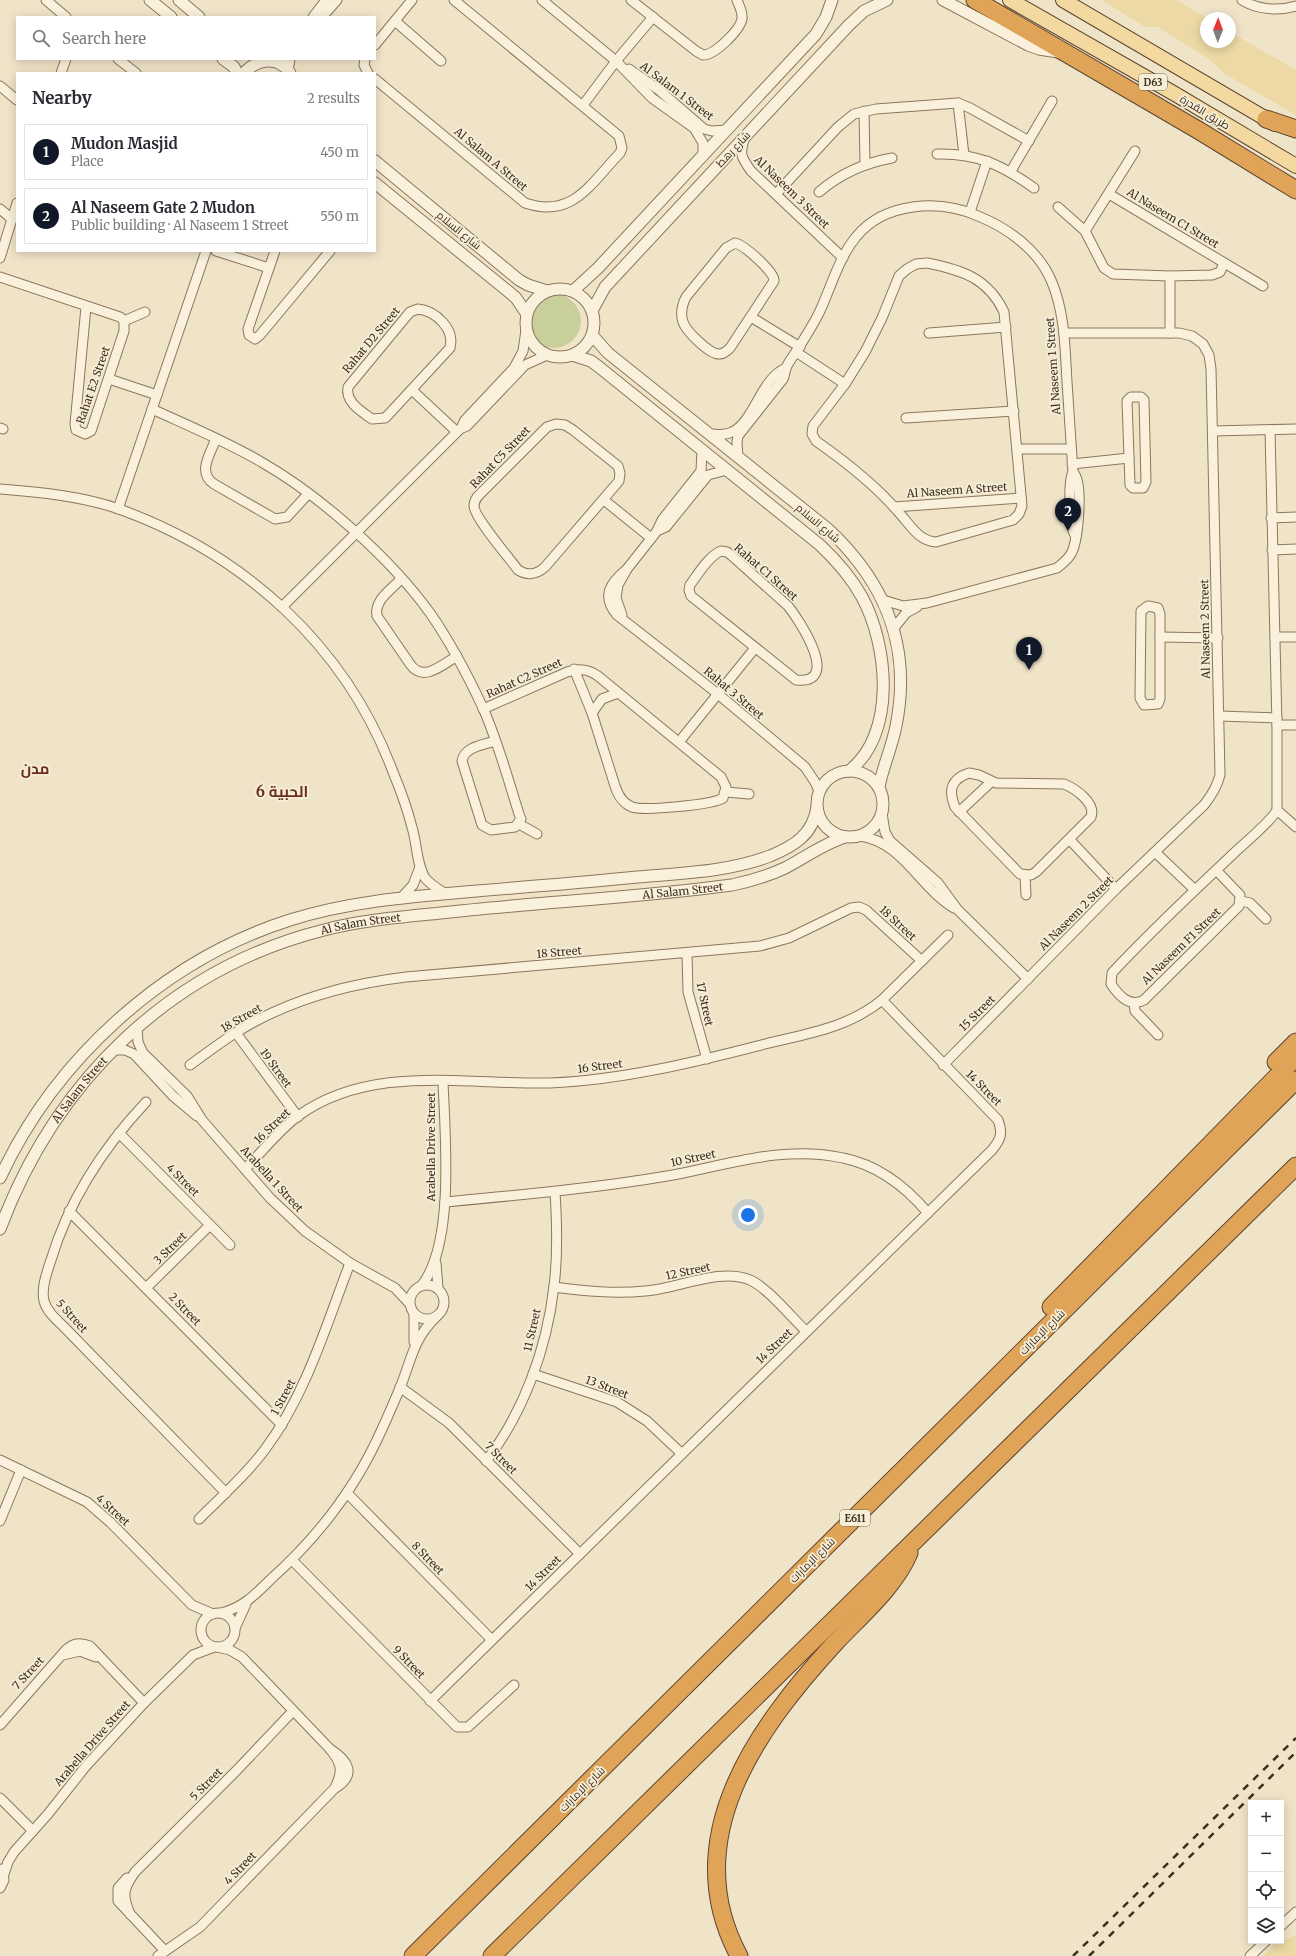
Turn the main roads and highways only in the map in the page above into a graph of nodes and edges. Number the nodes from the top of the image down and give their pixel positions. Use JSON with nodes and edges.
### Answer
{"nodes":[{"id":1,"x":975,"y":0,"type":"edge"},
{"id":2,"x":1010,"y":0,"type":"edge"},
{"id":3,"x":1063,"y":0,"type":"edge"},
{"id":4,"x":1266,"y":119,"type":"junction"},
{"id":5,"x":1296,"y":129,"type":"edge"},
{"id":6,"x":1296,"y":137,"type":"edge"},
{"id":7,"x":1296,"y":166,"type":"edge"},
{"id":8,"x":1296,"y":190,"type":"edge"},
{"id":9,"x":1296,"y":1042,"type":"edge"},
{"id":10,"x":1296,"y":1057,"type":"edge"},
{"id":11,"x":1296,"y":1080,"type":"edge"},
{"id":12,"x":1296,"y":1166,"type":"edge"},
{"id":13,"x":1133,"y":1224,"type":"junction"},
{"id":14,"x":851,"y":1522,"type":"junction"},
{"id":15,"x":913,"y":1542,"type":"junction"},
{"id":16,"x":414,"y":1956,"type":"edge"},
{"id":17,"x":492,"y":1956,"type":"edge"},
{"id":18,"x":739,"y":1956,"type":"edge"}],
"edges":[{"from":1,"to":8,"type":"highway"},
{"from":2,"to":7,"type":"main road","name":"طريق القدرة","number":"D63"},
{"from":3,"to":4,"type":"main road","number":"D63"},
{"from":4,"to":5,"type":"highway"},
{"from":4,"to":6,"type":"main road","number":"D63"},
{"from":9,"to":13,"type":"highway"},
{"from":10,"to":13,"type":"highway"},
{"from":11,"to":14,"type":"highway","name":"شارع الإمارات","number":"E611"},
{"from":12,"to":15,"type":"highway"},
{"from":13,"to":14,"type":"highway"},
{"from":14,"to":16,"type":"highway","name":"شارع الإمارات","number":"E611"},
{"from":15,"to":17,"type":"highway"},
{"from":15,"to":18,"type":"highway"}]}
